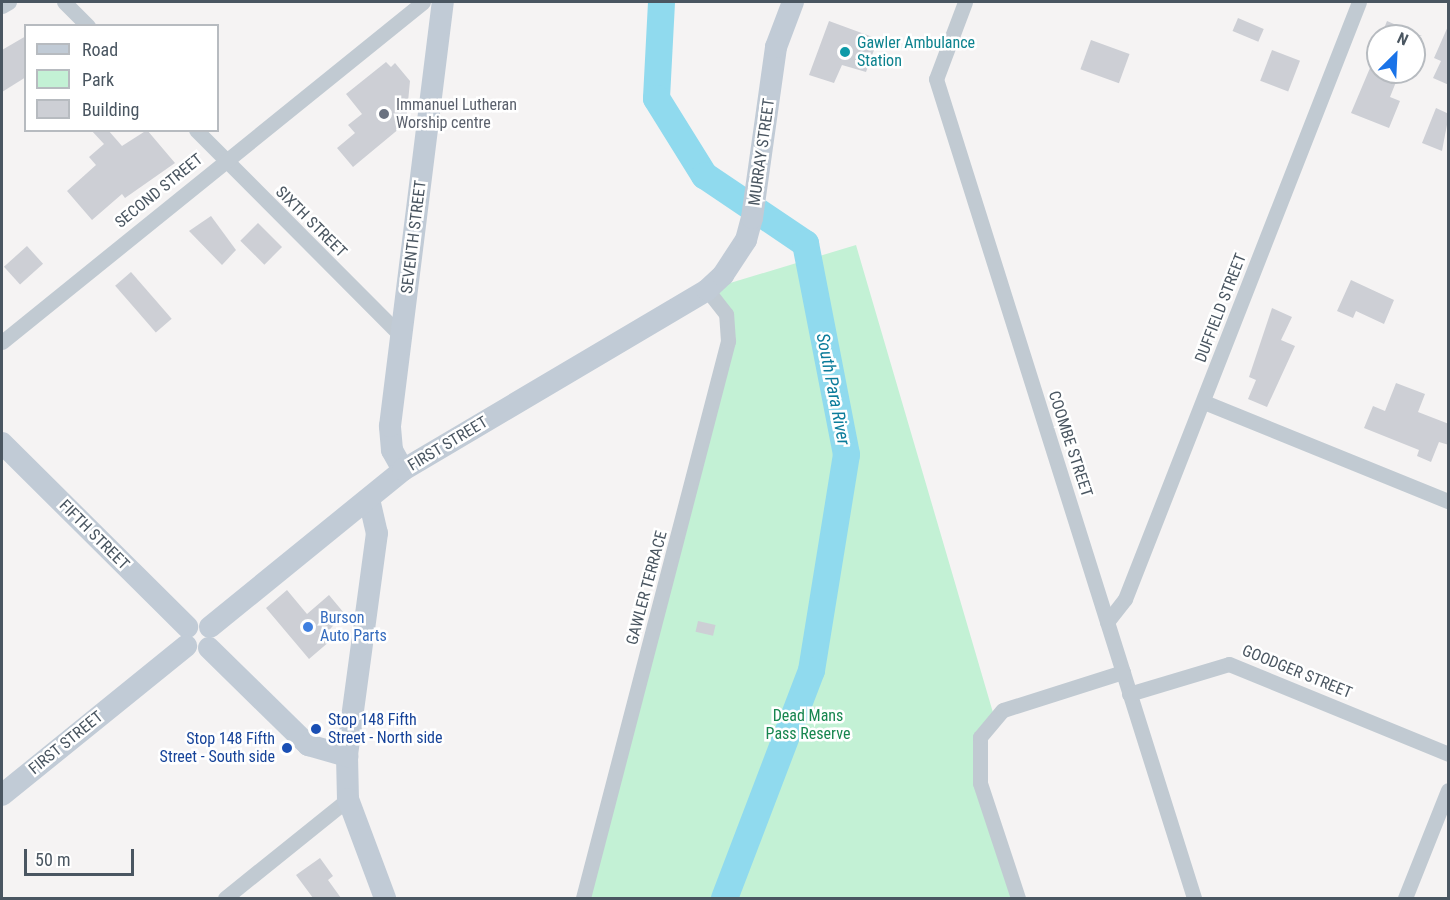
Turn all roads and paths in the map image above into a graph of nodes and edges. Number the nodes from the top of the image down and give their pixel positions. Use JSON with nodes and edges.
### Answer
{"nodes":[{"id":1,"x":9,"y":2,"type":"edge"},
{"id":2,"x":64,"y":2,"type":"edge"},
{"id":3,"x":423,"y":2,"type":"edge"},
{"id":4,"x":443,"y":2,"type":"edge"},
{"id":5,"x":793,"y":2,"type":"edge"},
{"id":6,"x":965,"y":2,"type":"edge"},
{"id":7,"x":1359,"y":2,"type":"edge"},
{"id":8,"x":2,"y":6,"type":"edge"},
{"id":9,"x":86,"y":24,"type":"edge"},
{"id":10,"x":198,"y":132,"type":"edge"},
{"id":11,"x":226,"y":160,"type":"junction"},
{"id":12,"x":707,"y":290,"type":"junction"},
{"id":13,"x":402,"y":338,"type":"junction"},
{"id":14,"x":2,"y":342,"type":"edge"},
{"id":15,"x":1204,"y":402,"type":"junction"},
{"id":16,"x":2,"y":443,"type":"edge"},
{"id":17,"x":403,"y":470,"type":"junction"},
{"id":18,"x":369,"y":499,"type":"junction"},
{"id":19,"x":1449,"y":501,"type":"edge"},
{"id":20,"x":1107,"y":622,"type":"junction"},
{"id":21,"x":187,"y":636,"type":"junction"},
{"id":22,"x":210,"y":638,"type":"junction"},
{"id":23,"x":1123,"y":672,"type":"junction"},
{"id":24,"x":1130,"y":694,"type":"junction"},
{"id":25,"x":1449,"y":754,"type":"edge"},
{"id":26,"x":347,"y":756,"type":"junction"},
{"id":27,"x":1449,"y":790,"type":"edge"},
{"id":28,"x":2,"y":795,"type":"edge"},
{"id":29,"x":348,"y":800,"type":"junction"},
{"id":30,"x":225,"y":898,"type":"edge"},
{"id":31,"x":385,"y":898,"type":"edge"},
{"id":32,"x":583,"y":898,"type":"edge"},
{"id":33,"x":1018,"y":898,"type":"edge"},
{"id":34,"x":1194,"y":898,"type":"edge"},
{"id":35,"x":1405,"y":898,"type":"edge"}],
"edges":[{"from":1,"to":8,"type":"street"},
{"from":2,"to":9,"type":"street"},
{"from":3,"to":11,"type":"street","name":"SECOND STREET"},
{"from":4,"to":13,"type":"street","name":"SEVENTH STREET"},
{"from":5,"to":12,"type":"street","name":"MURRAY STREET"},
{"from":6,"to":20,"type":"street","name":"COOMBE STREET"},
{"from":7,"to":15,"type":"street","name":"DUFFIELD STREET"},
{"from":10,"to":11,"type":"street","name":"SIXTH STREET"},
{"from":11,"to":13,"type":"street","name":"SIXTH STREET"},
{"from":11,"to":14,"type":"street","name":"SECOND STREET"},
{"from":12,"to":17,"type":"street","name":"FIRST STREET"},
{"from":12,"to":32,"type":"street","name":"GAWLER TERRACE"},
{"from":13,"to":17,"type":"street","name":"SEVENTH STREET"},
{"from":15,"to":19,"type":"street"},
{"from":15,"to":20,"type":"street","name":"DUFFIELD STREET"},
{"from":16,"to":21,"type":"street","name":"FIFTH STREET"},
{"from":17,"to":18,"type":"street","name":"FIRST STREET"},
{"from":18,"to":22,"type":"street","name":"FIRST STREET"},
{"from":18,"to":26,"type":"street"},
{"from":20,"to":23,"type":"street","name":"COOMBE STREET"},
{"from":21,"to":22,"type":"street"},
{"from":21,"to":28,"type":"street","name":"FIRST STREET"},
{"from":22,"to":26,"type":"street"},
{"from":23,"to":24,"type":"street","name":"COOMBE STREET"},
{"from":23,"to":33,"type":"street"},
{"from":24,"to":25,"type":"street","name":"GOODGER STREET"},
{"from":24,"to":34,"type":"street","name":"COOMBE STREET"},
{"from":26,"to":29,"type":"street"},
{"from":27,"to":35,"type":"street"},
{"from":29,"to":30,"type":"street"},
{"from":29,"to":31,"type":"street"}]}
